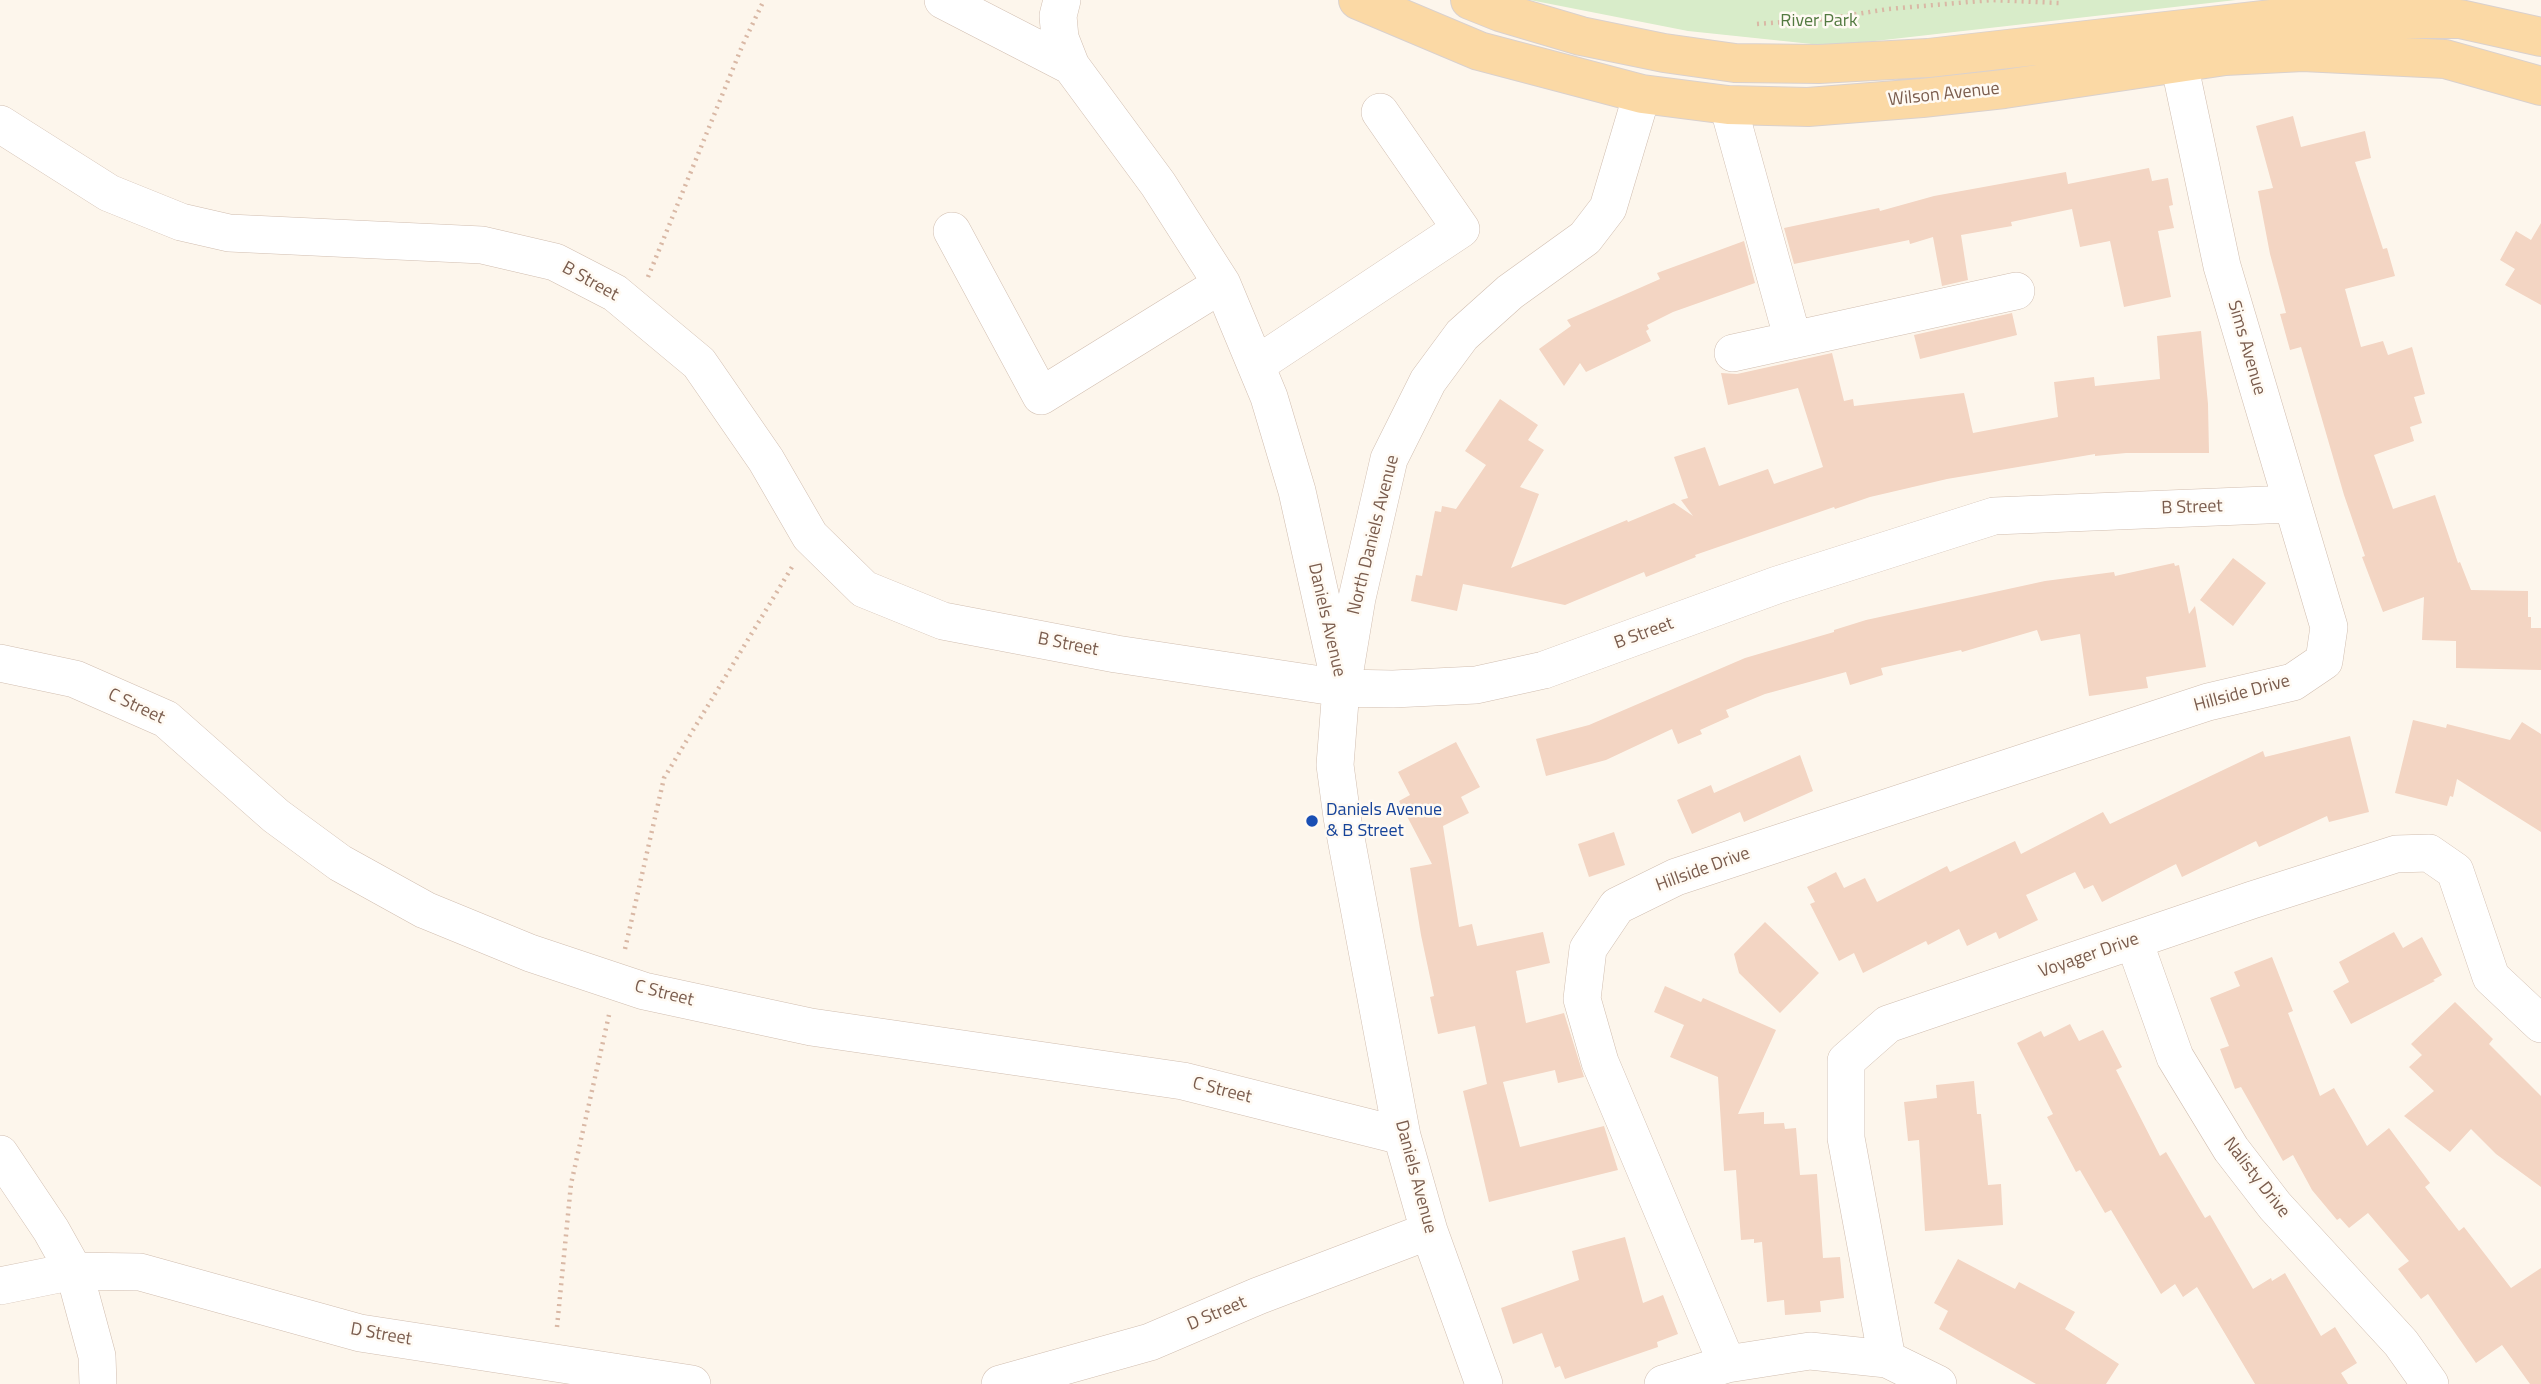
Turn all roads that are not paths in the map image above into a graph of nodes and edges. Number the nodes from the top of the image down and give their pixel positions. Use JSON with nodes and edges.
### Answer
{"nodes":[{"id":1,"x":943,"y":0,"type":"edge"},
{"id":2,"x":1062,"y":0,"type":"edge"},
{"id":3,"x":1358,"y":0,"type":"edge"},
{"id":4,"x":1470,"y":0,"type":"edge"},
{"id":5,"x":2541,"y":37,"type":"edge"},
{"id":6,"x":2177,"y":46,"type":"junction"},
{"id":7,"x":1071,"y":66,"type":"junction"},
{"id":8,"x":2541,"y":86,"type":"edge"},
{"id":9,"x":1642,"y":94,"type":"junction"},
{"id":10,"x":1728,"y":104,"type":"junction"},
{"id":11,"x":1380,"y":111,"type":"dead end"},
{"id":12,"x":0,"y":124,"type":"edge"},
{"id":13,"x":952,"y":231,"type":"dead end"},
{"id":14,"x":1222,"y":284,"type":"junction"},
{"id":15,"x":2016,"y":291,"type":"dead end"},
{"id":16,"x":1793,"y":340,"type":"junction"},
{"id":17,"x":1733,"y":353,"type":"dead end"},
{"id":18,"x":1256,"y":365,"type":"junction"},
{"id":19,"x":2291,"y":504,"type":"junction"},
{"id":20,"x":2324,"y":661,"type":"joint"},
{"id":21,"x":0,"y":663,"type":"edge"},
{"id":22,"x":1342,"y":688,"type":"junction"},
{"id":23,"x":2134,"y":941,"type":"junction"},
{"id":24,"x":2541,"y":1024,"type":"edge"},
{"id":25,"x":1402,"y":1136,"type":"junction"},
{"id":26,"x":0,"y":1154,"type":"edge"},
{"id":27,"x":1429,"y":1231,"type":"junction"},
{"id":28,"x":74,"y":1271,"type":"junction"},
{"id":29,"x":0,"y":1286,"type":"edge"},
{"id":30,"x":1887,"y":1359,"type":"junction"},
{"id":31,"x":1727,"y":1364,"type":"junction"},
{"id":32,"x":98,"y":1384,"type":"edge"},
{"id":33,"x":692,"y":1384,"type":"edge"},
{"id":34,"x":1000,"y":1384,"type":"edge"},
{"id":35,"x":1484,"y":1384,"type":"edge"},
{"id":36,"x":1663,"y":1384,"type":"edge"},
{"id":37,"x":1938,"y":1384,"type":"edge"},
{"id":38,"x":2430,"y":1384,"type":"edge"}],
"edges":[{"from":1,"to":7,"type":"street","name":"Daniels Avenue"},
{"from":2,"to":7,"type":"street","name":"Daniels Avenue"},
{"from":3,"to":9,"type":"main road","name":"Wilson Avenue"},
{"from":4,"to":6,"type":"main road","name":"Wilson Avenue"},
{"from":5,"to":6,"type":"main road","name":"Wilson Avenue"},
{"from":6,"to":8,"type":"main road","name":"Wilson Avenue"},
{"from":6,"to":10,"type":"main road","name":"Wilson Avenue"},
{"from":6,"to":19,"type":"street","name":"Sims Avenue"},
{"from":7,"to":14,"type":"street","name":"Daniels Avenue"},
{"from":9,"to":10,"type":"main road","name":"Wilson Avenue"},
{"from":9,"to":22,"type":"street","name":"North Daniels Avenue"},
{"from":10,"to":16,"type":"street"},
{"from":11,"to":18,"type":"street"},
{"from":12,"to":22,"type":"street","name":"B Street"},
{"from":13,"to":14,"type":"street"},
{"from":14,"to":18,"type":"street","name":"Daniels Avenue"},
{"from":15,"to":16,"type":"street"},
{"from":16,"to":17,"type":"street"},
{"from":18,"to":22,"type":"street","name":"Daniels Avenue"},
{"from":19,"to":20,"type":"street","name":"Sims Avenue"},
{"from":19,"to":22,"type":"street","name":"B Street"},
{"from":20,"to":31,"type":"street","name":"Hillside Drive"},
{"from":21,"to":25,"type":"street","name":"C Street"},
{"from":22,"to":25,"type":"street","name":"Daniels Avenue"},
{"from":23,"to":24,"type":"street","name":"Voyager Drive"},
{"from":23,"to":30,"type":"street","name":"Voyager Drive"},
{"from":23,"to":38,"type":"street","name":"Nalisty Drive"},
{"from":25,"to":27,"type":"street","name":"Daniels Avenue"},
{"from":26,"to":28,"type":"street"},
{"from":27,"to":34,"type":"street","name":"D Street"},
{"from":27,"to":35,"type":"street","name":"Daniels Avenue"},
{"from":28,"to":29,"type":"street","name":"D Street"},
{"from":28,"to":32,"type":"street"},
{"from":28,"to":33,"type":"street","name":"D Street"},
{"from":30,"to":31,"type":"street"},
{"from":30,"to":37,"type":"street"},
{"from":31,"to":36,"type":"street"}]}
